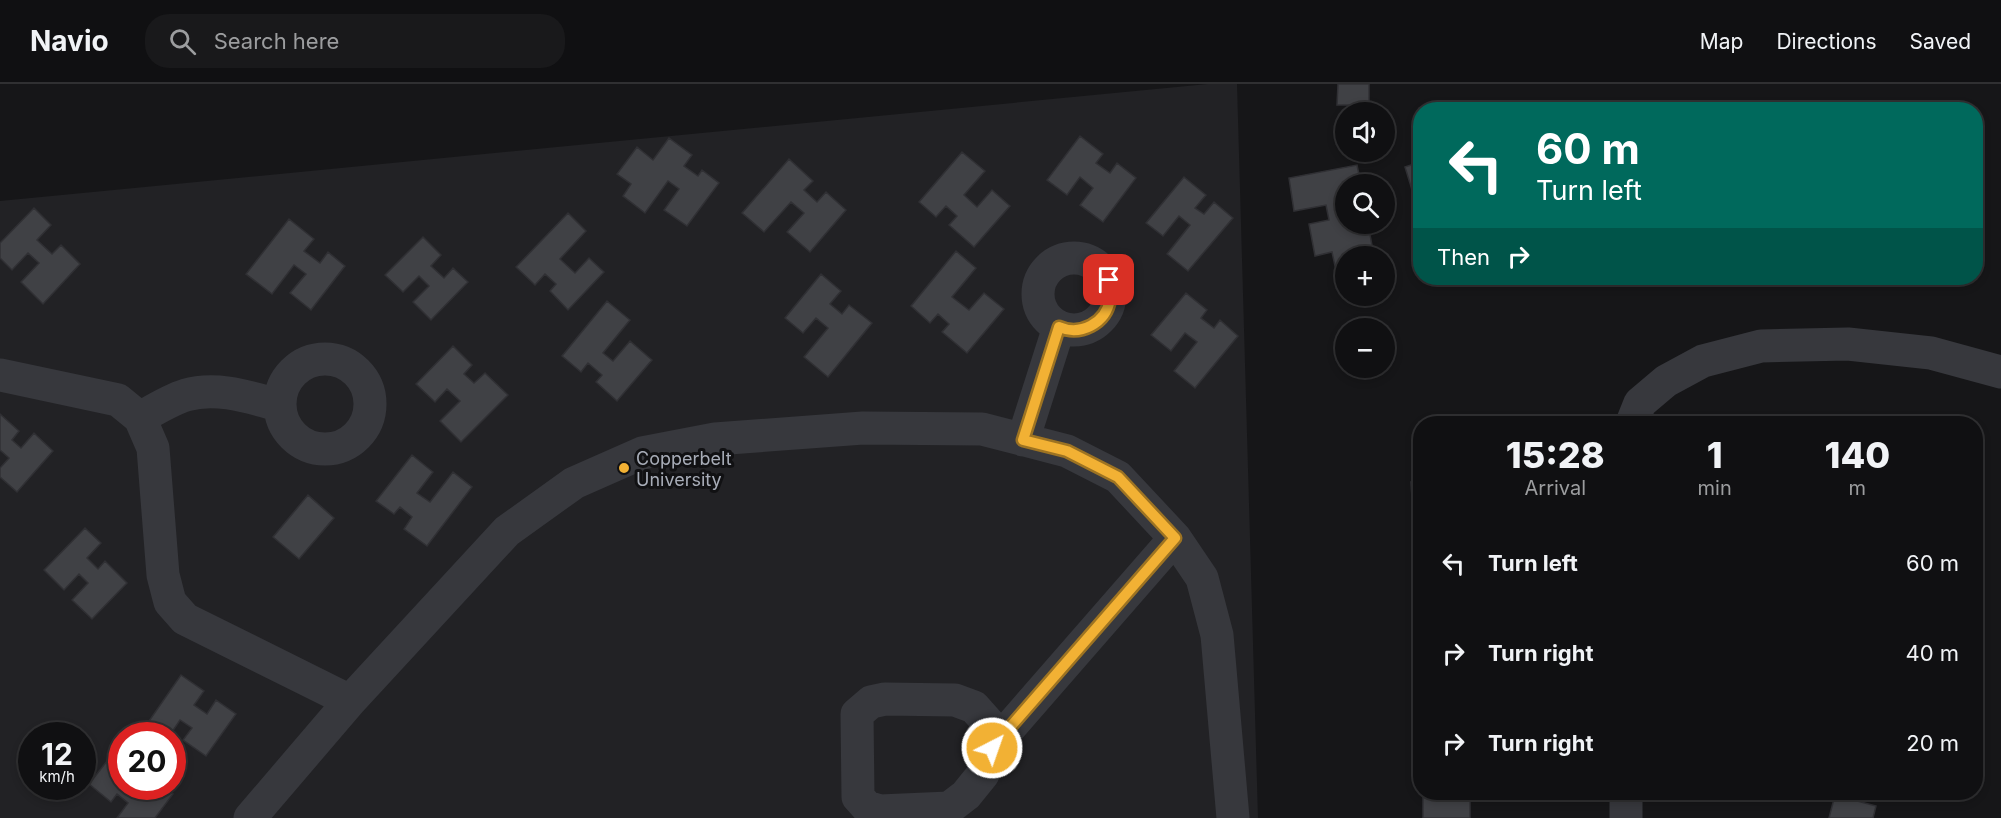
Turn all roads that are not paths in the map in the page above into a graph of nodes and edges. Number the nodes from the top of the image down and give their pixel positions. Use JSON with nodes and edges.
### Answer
{"nodes":[{"id":1,"x":1059,"y":327,"type":"dead end"},
{"id":2,"x":2001,"y":372,"type":"edge"},
{"id":3,"x":0,"y":375,"type":"edge"},
{"id":4,"x":278,"y":405,"type":"dead end"},
{"id":5,"x":1635,"y":416,"type":"edge"},
{"id":6,"x":140,"y":418,"type":"junction"},
{"id":7,"x":1023,"y":440,"type":"junction"},
{"id":8,"x":1175,"y":538,"type":"junction"},
{"id":9,"x":350,"y":701,"type":"junction"},
{"id":10,"x":992,"y":748,"type":"junction"},
{"id":11,"x":1626,"y":800,"type":"edge"},
{"id":12,"x":250,"y":818,"type":"edge"},
{"id":13,"x":1233,"y":818,"type":"edge"},
{"id":14,"x":1626,"y":818,"type":"edge"}],
"edges":[{"from":1,"to":7,"type":"street"},
{"from":2,"to":5,"type":"street"},
{"from":3,"to":6,"type":"street"},
{"from":4,"to":6,"type":"street"},
{"from":6,"to":9,"type":"street"},
{"from":7,"to":8,"type":"street"},
{"from":7,"to":9,"type":"street"},
{"from":8,"to":10,"type":"street"},
{"from":8,"to":13,"type":"street"},
{"from":9,"to":12,"type":"street"},
{"from":10,"to":10,"type":"street"},
{"from":11,"to":14,"type":"street"}]}
